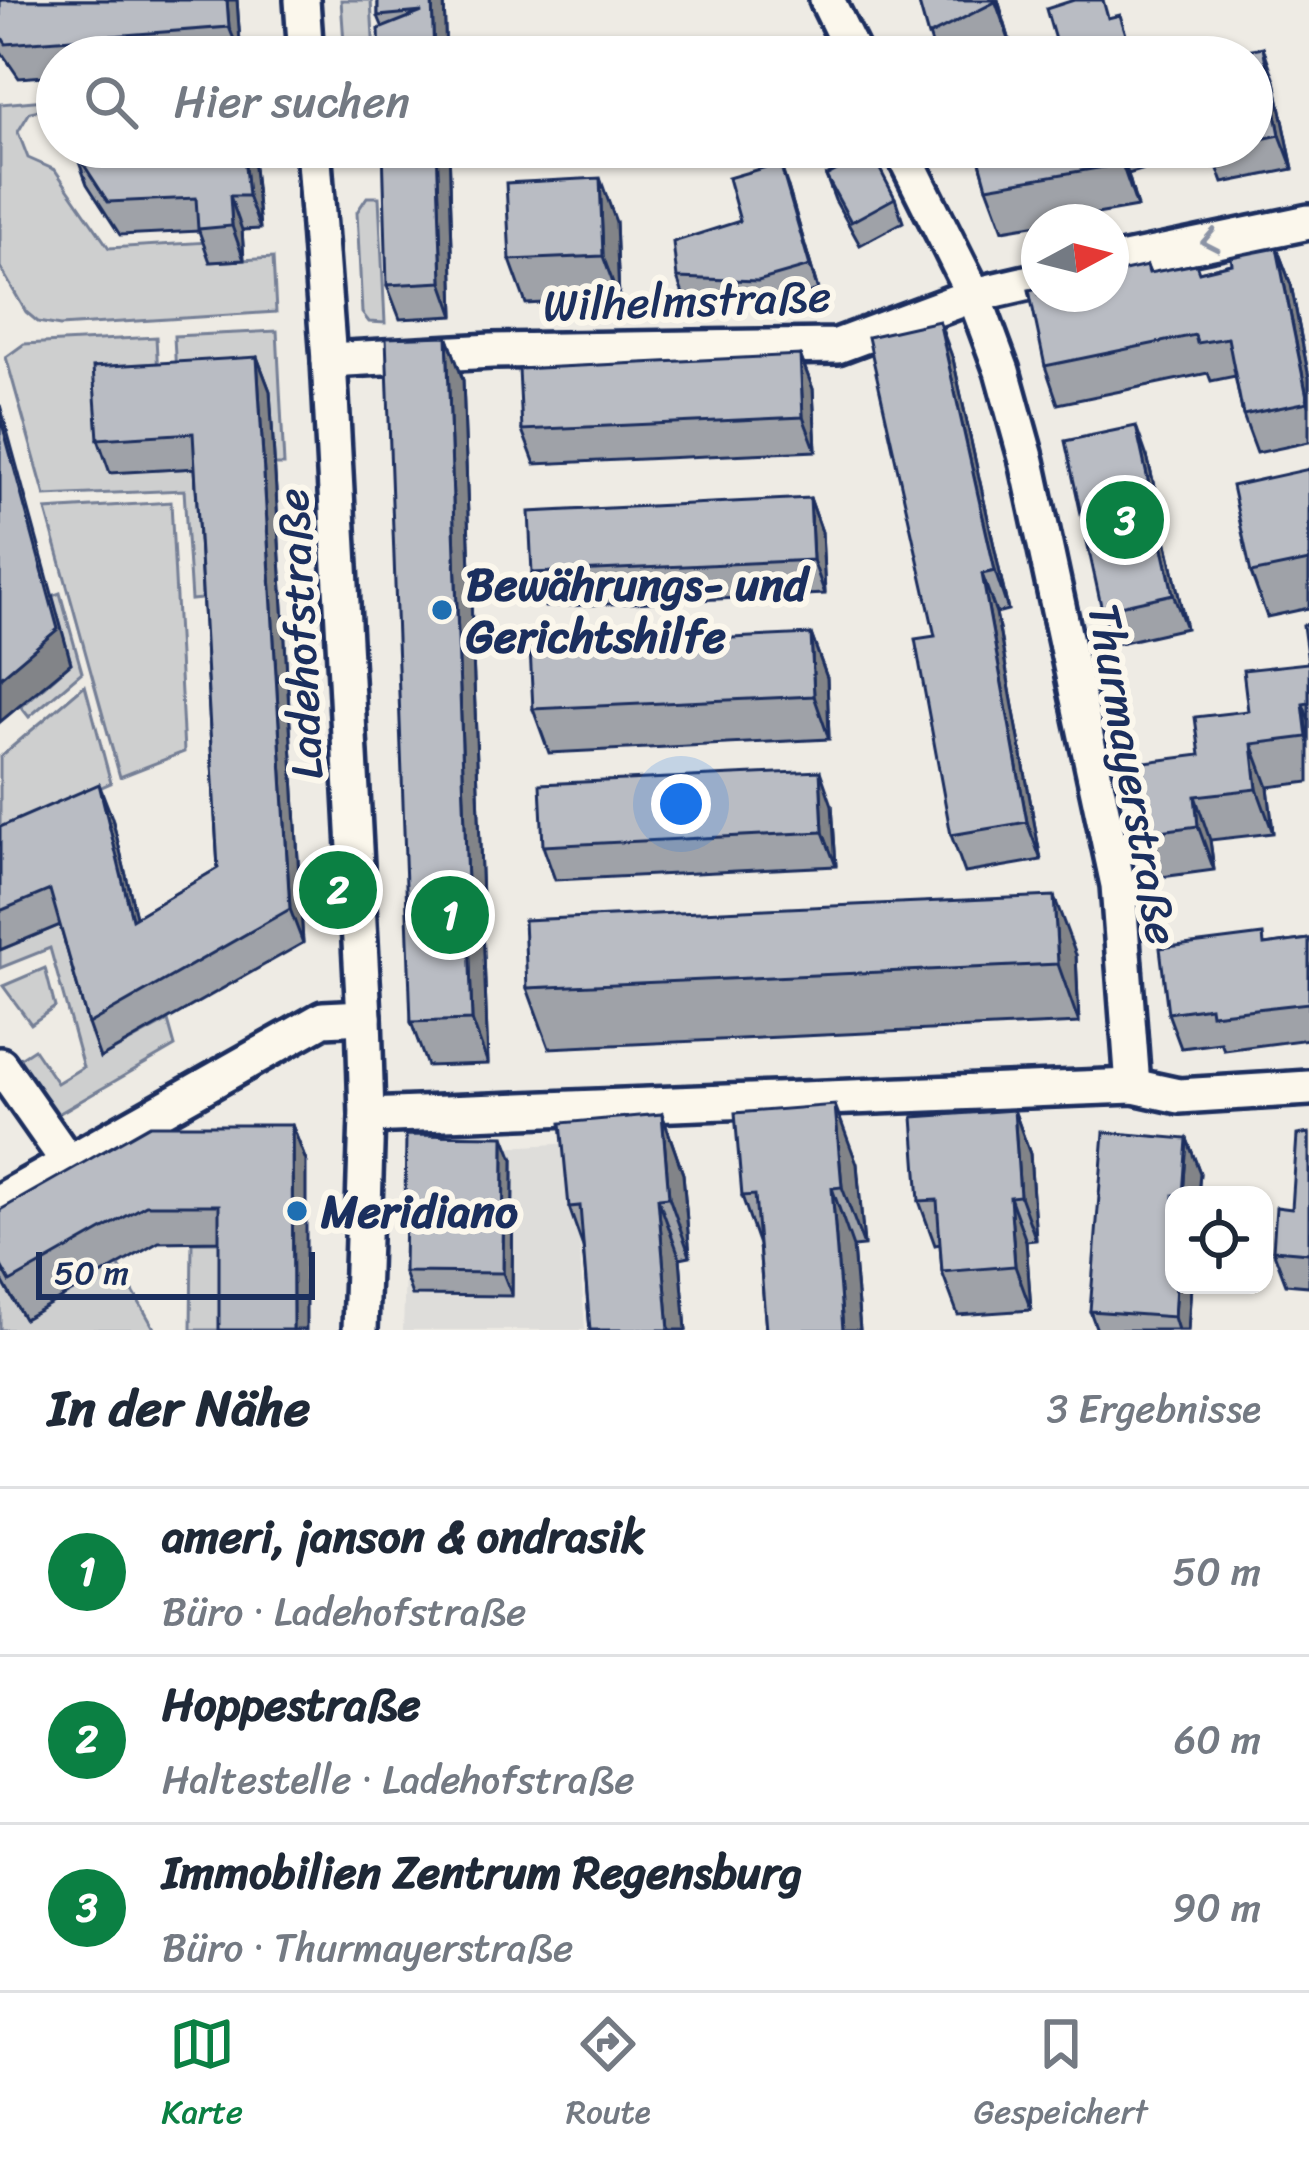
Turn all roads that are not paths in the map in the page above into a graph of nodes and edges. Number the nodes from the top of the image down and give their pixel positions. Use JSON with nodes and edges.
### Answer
{"nodes":[{"id":1,"x":302,"y":0,"type":"edge"},
{"id":2,"x":827,"y":0,"type":"edge"},
{"id":3,"x":305,"y":36,"type":"edge"},
{"id":4,"x":845,"y":36,"type":"edge"},
{"id":5,"x":315,"y":168,"type":"edge"},
{"id":6,"x":910,"y":168,"type":"edge"},
{"id":7,"x":1309,"y":222,"type":"edge"},
{"id":8,"x":1129,"y":259,"type":"edge"},
{"id":9,"x":1021,"y":284,"type":"edge"},
{"id":10,"x":974,"y":295,"type":"junction"},
{"id":11,"x":329,"y":360,"type":"junction"},
{"id":12,"x":364,"y":1017,"type":"junction"},
{"id":13,"x":0,"y":1065,"type":"edge"},
{"id":14,"x":1133,"y":1086,"type":"junction"},
{"id":15,"x":1309,"y":1088,"type":"edge"},
{"id":16,"x":367,"y":1116,"type":"junction"},
{"id":17,"x":68,"y":1162,"type":"junction"},
{"id":18,"x":0,"y":1201,"type":"edge"},
{"id":19,"x":360,"y":1330,"type":"edge"}],
"edges":[{"from":1,"to":3,"type":"street"},
{"from":2,"to":4,"type":"street"},
{"from":5,"to":11,"type":"street","name":"Ladehofstraße"},
{"from":6,"to":10,"type":"street","name":"Thurmayerstraße"},
{"from":7,"to":8,"type":"street","one_way":true},
{"from":9,"to":10,"type":"street","name":"Wilhelmstraße"},
{"from":10,"to":11,"type":"street","name":"Wilhelmstraße"},
{"from":10,"to":14,"type":"street","name":"Thurmayerstraße"},
{"from":11,"to":12,"type":"street","name":"Ladehofstraße"},
{"from":12,"to":16,"type":"street","name":"Ladehofstraße"},
{"from":12,"to":17,"type":"street"},
{"from":13,"to":17,"type":"street"},
{"from":14,"to":15,"type":"street"},
{"from":14,"to":16,"type":"street"},
{"from":16,"to":19,"type":"street","name":"Ladehofstraße"},
{"from":17,"to":18,"type":"street"}]}
